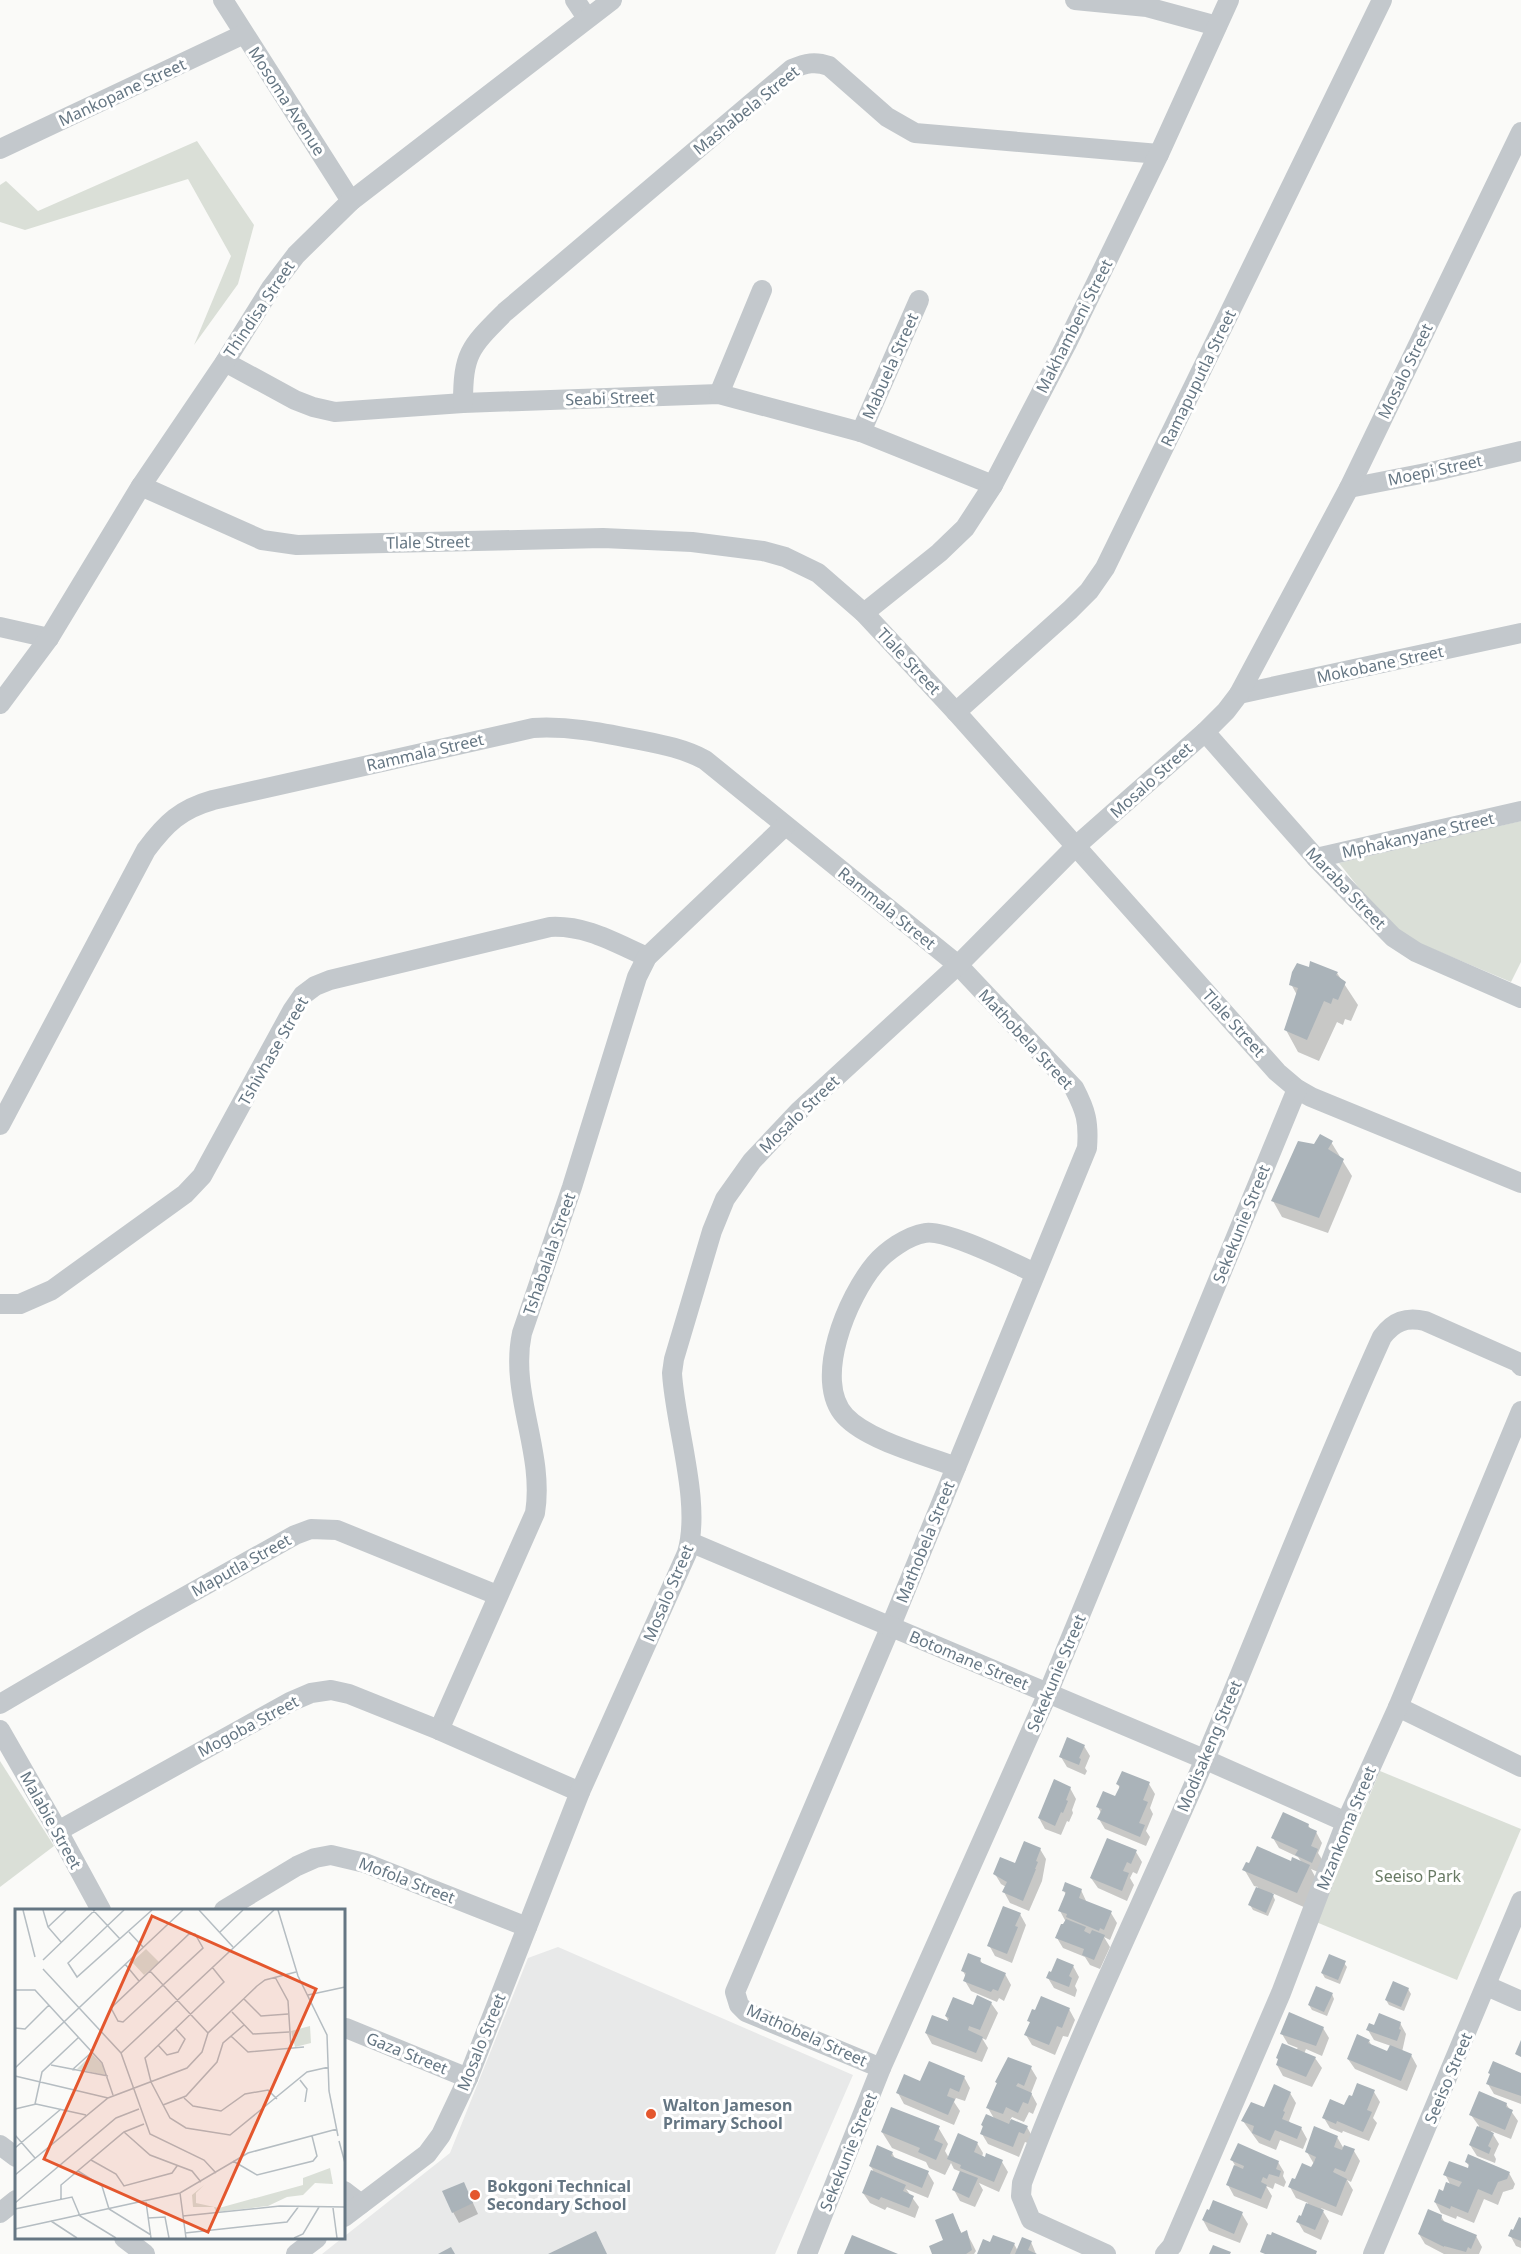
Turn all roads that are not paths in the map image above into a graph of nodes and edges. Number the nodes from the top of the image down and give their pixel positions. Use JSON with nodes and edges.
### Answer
{"nodes":[{"id":1,"x":223,"y":0,"type":"edge"},
{"id":2,"x":575,"y":0,"type":"edge"},
{"id":3,"x":612,"y":0,"type":"edge"},
{"id":4,"x":1075,"y":0,"type":"edge"},
{"id":5,"x":1229,"y":0,"type":"edge"},
{"id":6,"x":1382,"y":0,"type":"edge"},
{"id":7,"x":587,"y":18,"type":"junction"},
{"id":8,"x":1217,"y":26,"type":"junction"},
{"id":9,"x":244,"y":34,"type":"junction"},
{"id":10,"x":1521,"y":132,"type":"edge"},
{"id":11,"x":0,"y":149,"type":"edge"},
{"id":12,"x":1159,"y":154,"type":"junction"},
{"id":13,"x":351,"y":201,"type":"junction"},
{"id":14,"x":762,"y":290,"type":"dead end"},
{"id":15,"x":919,"y":300,"type":"dead end"},
{"id":16,"x":225,"y":362,"type":"junction"},
{"id":17,"x":719,"y":394,"type":"junction"},
{"id":18,"x":463,"y":403,"type":"junction"},
{"id":19,"x":861,"y":432,"type":"junction"},
{"id":20,"x":1521,"y":451,"type":"edge"},
{"id":21,"x":993,"y":485,"type":"junction"},
{"id":22,"x":141,"y":486,"type":"junction"},
{"id":23,"x":1349,"y":488,"type":"junction"},
{"id":24,"x":864,"y":613,"type":"junction"},
{"id":25,"x":0,"y":627,"type":"edge"},
{"id":26,"x":1521,"y":633,"type":"edge"},
{"id":27,"x":49,"y":638,"type":"junction"},
{"id":28,"x":1239,"y":694,"type":"junction"},
{"id":29,"x":0,"y":704,"type":"edge"},
{"id":30,"x":956,"y":712,"type":"junction"},
{"id":31,"x":1205,"y":732,"type":"junction"},
{"id":32,"x":1521,"y":811,"type":"edge"},
{"id":33,"x":785,"y":826,"type":"junction"},
{"id":34,"x":1076,"y":846,"type":"junction"},
{"id":35,"x":1316,"y":858,"type":"junction"},
{"id":36,"x":646,"y":957,"type":"junction"},
{"id":37,"x":958,"y":965,"type":"junction"},
{"id":38,"x":1521,"y":998,"type":"edge"},
{"id":39,"x":1297,"y":1089,"type":"junction"},
{"id":40,"x":0,"y":1125,"type":"edge"},
{"id":41,"x":1521,"y":1183,"type":"edge"},
{"id":42,"x":1035,"y":1273,"type":"junction"},
{"id":43,"x":0,"y":1304,"type":"edge"},
{"id":44,"x":1520,"y":1364,"type":"edge"},
{"id":45,"x":1521,"y":1411,"type":"edge"},
{"id":46,"x":956,"y":1467,"type":"junction"},
{"id":47,"x":690,"y":1542,"type":"junction"},
{"id":48,"x":497,"y":1595,"type":"junction"},
{"id":49,"x":890,"y":1628,"type":"junction"},
{"id":50,"x":1048,"y":1693,"type":"junction"},
{"id":51,"x":0,"y":1704,"type":"edge"},
{"id":52,"x":1398,"y":1707,"type":"junction"},
{"id":53,"x":0,"y":1730,"type":"edge"},
{"id":54,"x":439,"y":1730,"type":"junction"},
{"id":55,"x":1204,"y":1759,"type":"junction"},
{"id":56,"x":1521,"y":1767,"type":"edge"},
{"id":57,"x":580,"y":1792,"type":"junction"},
{"id":58,"x":1346,"y":1822,"type":"junction"},
{"id":59,"x":58,"y":1831,"type":"junction"},
{"id":60,"x":1521,"y":1901,"type":"edge"},
{"id":61,"x":100,"y":1909,"type":"edge"},
{"id":62,"x":227,"y":1909,"type":"edge"},
{"id":63,"x":527,"y":1927,"type":"junction"},
{"id":64,"x":1486,"y":1986,"type":"junction"},
{"id":65,"x":1521,"y":2001,"type":"edge"},
{"id":66,"x":346,"y":2028,"type":"dead end"},
{"id":67,"x":882,"y":2068,"type":"junction"},
{"id":68,"x":468,"y":2078,"type":"junction"},
{"id":69,"x":0,"y":2145,"type":"edge"},
{"id":70,"x":15,"y":2156,"type":"edge"},
{"id":71,"x":345,"y":2192,"type":"edge"},
{"id":72,"x":15,"y":2201,"type":"edge"},
{"id":73,"x":362,"y":2204,"type":"junction"},
{"id":74,"x":0,"y":2213,"type":"edge"},
{"id":75,"x":345,"y":2216,"type":"edge"},
{"id":76,"x":125,"y":2239,"type":"edge"},
{"id":77,"x":316,"y":2239,"type":"edge"},
{"id":78,"x":1169,"y":2250,"type":"edge"},
{"id":79,"x":145,"y":2254,"type":"edge"},
{"id":80,"x":296,"y":2254,"type":"edge"},
{"id":81,"x":807,"y":2254,"type":"edge"},
{"id":82,"x":1106,"y":2254,"type":"edge"},
{"id":83,"x":1373,"y":2254,"type":"edge"}],
"edges":[{"from":1,"to":9,"type":"street","name":"Mosoma Avenue"},
{"from":2,"to":7,"type":"street"},
{"from":3,"to":7,"type":"street","name":"Thindisa Street"},
{"from":4,"to":8,"type":"street"},
{"from":5,"to":8,"type":"street","name":"Makhambeni Street"},
{"from":6,"to":30,"type":"street","name":"Ramapuputla Street"},
{"from":7,"to":13,"type":"street","name":"Thindisa Street"},
{"from":8,"to":12,"type":"street","name":"Makhambeni Street"},
{"from":9,"to":11,"type":"street","name":"Mankopane Street"},
{"from":9,"to":13,"type":"street","name":"Mosoma Avenue"},
{"from":10,"to":23,"type":"street","name":"Mosalo Street"},
{"from":12,"to":18,"type":"street","name":"Mashabela Street"},
{"from":12,"to":21,"type":"street","name":"Makhambeni Street"},
{"from":13,"to":16,"type":"street","name":"Thindisa Street"},
{"from":14,"to":17,"type":"street"},
{"from":15,"to":19,"type":"street","name":"Mabuela Street"},
{"from":16,"to":18,"type":"street","name":"Seabi Street"},
{"from":16,"to":22,"type":"street","name":"Thindisa Street"},
{"from":17,"to":18,"type":"street","name":"Seabi Street"},
{"from":17,"to":19,"type":"street","name":"Seabi Street"},
{"from":19,"to":21,"type":"street","name":"Seabi Street"},
{"from":20,"to":23,"type":"street","name":"Moepi Street"},
{"from":21,"to":24,"type":"street","name":"Makhambeni Street"},
{"from":22,"to":24,"type":"street","name":"Tlale Street"},
{"from":22,"to":27,"type":"street","name":"Thindisa Street"},
{"from":23,"to":28,"type":"street","name":"Mosalo Street"},
{"from":24,"to":30,"type":"street","name":"Tlale Street"},
{"from":25,"to":27,"type":"street"},
{"from":26,"to":28,"type":"street","name":"Mokobane Street"},
{"from":27,"to":29,"type":"street","name":"Thindisa Street"},
{"from":28,"to":31,"type":"street","name":"Mosalo Street"},
{"from":30,"to":34,"type":"street","name":"Tlale Street"},
{"from":31,"to":34,"type":"street","name":"Mosalo Street"},
{"from":31,"to":35,"type":"street","name":"Maraba Street"},
{"from":32,"to":35,"type":"street","name":"Mphakanyane Street"},
{"from":33,"to":36,"type":"street","name":"Tshabalala Street"},
{"from":33,"to":37,"type":"street","name":"Rammala Street"},
{"from":33,"to":40,"type":"street","name":"Rammala Street"},
{"from":34,"to":37,"type":"street","name":"Mosalo Street"},
{"from":34,"to":39,"type":"street","name":"Tlale Street"},
{"from":35,"to":38,"type":"street","name":"Maraba Street"},
{"from":36,"to":43,"type":"street","name":"Tshivhase Street"},
{"from":36,"to":48,"type":"street","name":"Tshabalala Street"},
{"from":37,"to":42,"type":"street","name":"Mathobela Street"},
{"from":37,"to":47,"type":"street","name":"Mosalo Street"},
{"from":39,"to":41,"type":"street","name":"Tlale Street"},
{"from":39,"to":50,"type":"street","name":"Sekekunie Street"},
{"from":42,"to":46,"type":"street","name":"Mathobela Street"},
{"from":42,"to":46,"type":"street"},
{"from":44,"to":55,"type":"street","name":"Modisakeng Street"},
{"from":45,"to":52,"type":"street","name":"Mzankoma Street"},
{"from":46,"to":49,"type":"street","name":"Mathobela Street"},
{"from":47,"to":49,"type":"street","name":"Botomane Street"},
{"from":47,"to":57,"type":"street","name":"Mosalo Street"},
{"from":48,"to":51,"type":"street","name":"Maputla Street"},
{"from":48,"to":54,"type":"street","name":"Tshabalala Street"},
{"from":49,"to":50,"type":"street","name":"Botomane Street"},
{"from":49,"to":67,"type":"street","name":"Mathobela Street"},
{"from":50,"to":55,"type":"street","name":"Botomane Street"},
{"from":50,"to":67,"type":"street","name":"Sekekunie Street"},
{"from":52,"to":56,"type":"street"},
{"from":52,"to":58,"type":"street","name":"Mzankoma Street"},
{"from":53,"to":59,"type":"street","name":"Malabie Street"},
{"from":54,"to":57,"type":"street","name":"Mogoba Street"},
{"from":54,"to":59,"type":"street","name":"Mogoba Street"},
{"from":55,"to":58,"type":"street","name":"Botomane Street"},
{"from":55,"to":82,"type":"street","name":"Modisakeng Street"},
{"from":57,"to":63,"type":"street","name":"Mosalo Street"},
{"from":58,"to":78,"type":"street","name":"Mzankoma Street"},
{"from":59,"to":61,"type":"street","name":"Malabie Street"},
{"from":60,"to":64,"type":"street","name":"Seeiso Street"},
{"from":62,"to":63,"type":"street","name":"Mofola Street"},
{"from":63,"to":68,"type":"street","name":"Mosalo Street"},
{"from":64,"to":65,"type":"street"},
{"from":64,"to":83,"type":"street","name":"Seeiso Street"},
{"from":66,"to":68,"type":"street","name":"Gaza Street"},
{"from":67,"to":81,"type":"street","name":"Sekekunie Street"},
{"from":68,"to":73,"type":"street","name":"Mosalo Street"},
{"from":69,"to":70,"type":"street"},
{"from":71,"to":73,"type":"street"},
{"from":72,"to":74,"type":"street"},
{"from":73,"to":75,"type":"street","name":"Mosalo Street"},
{"from":76,"to":79,"type":"street"},
{"from":77,"to":80,"type":"street"}]}
